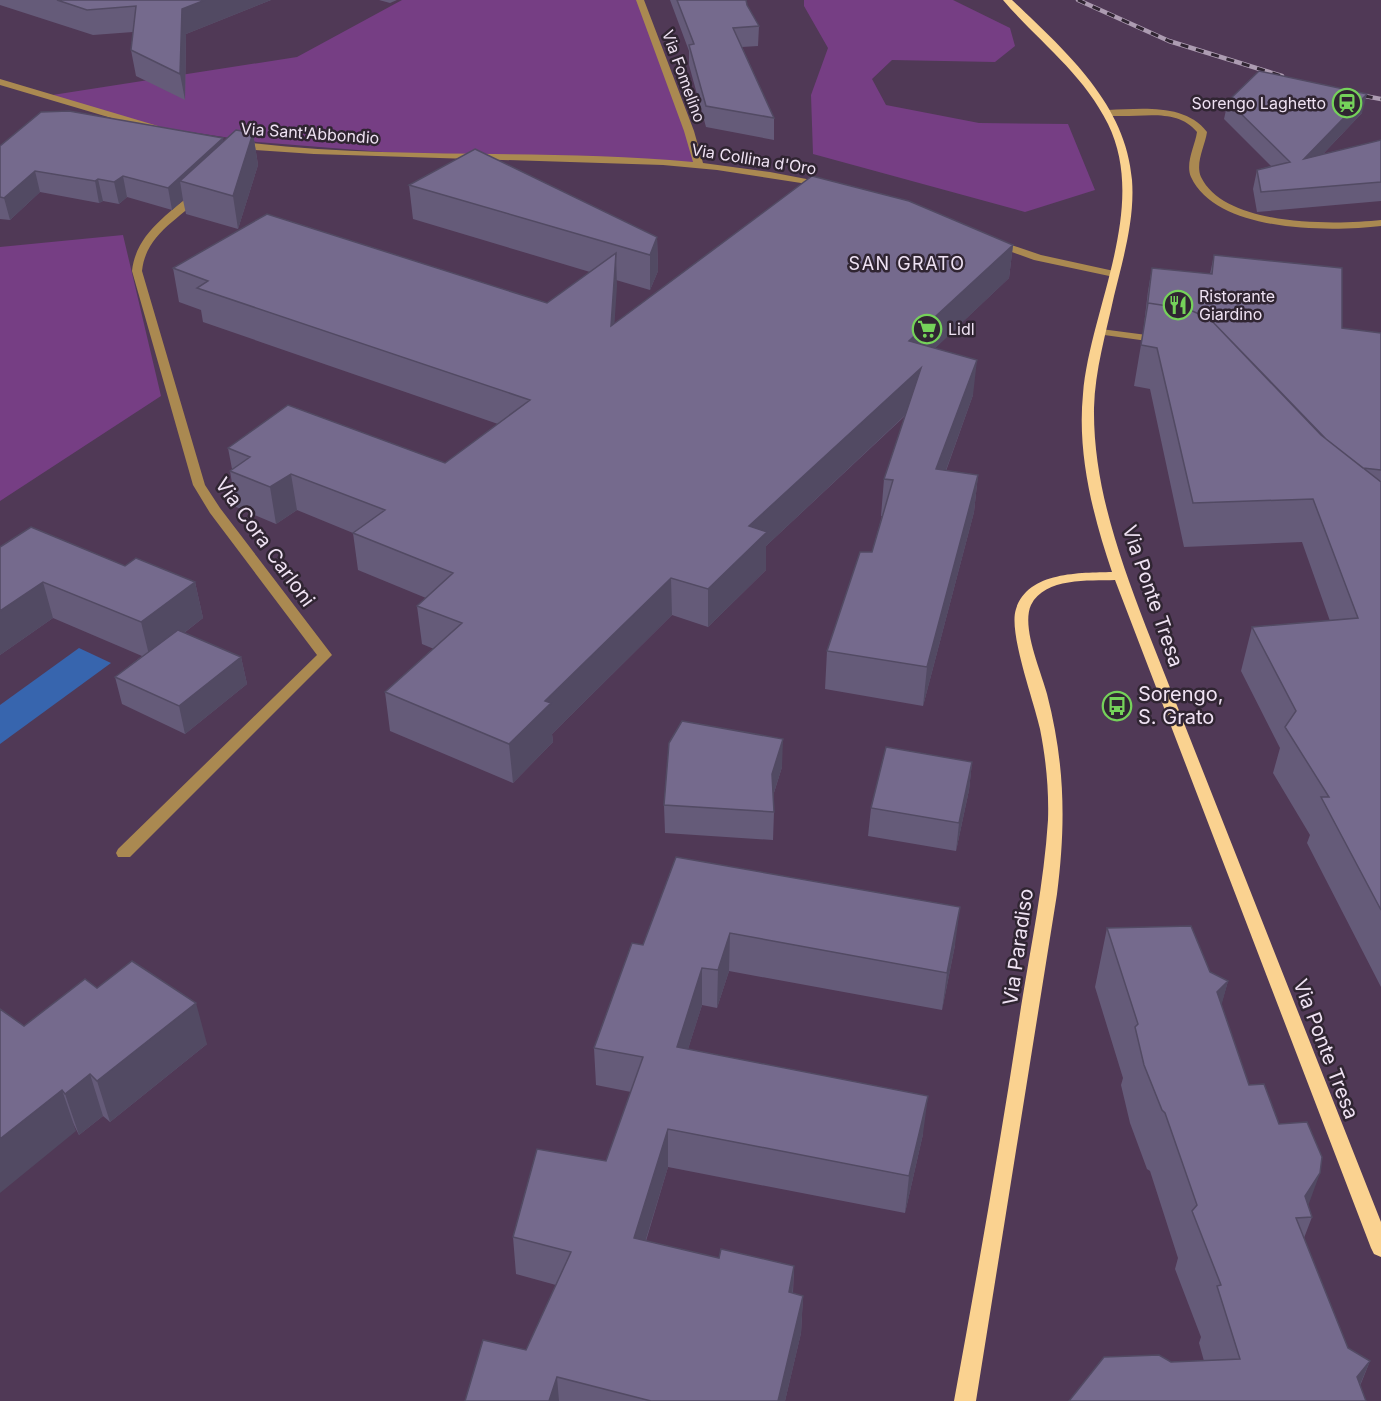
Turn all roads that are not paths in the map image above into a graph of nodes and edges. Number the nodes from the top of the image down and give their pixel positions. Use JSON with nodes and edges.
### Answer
{"nodes":[{"id":1,"x":640,"y":0,"type":"edge"},
{"id":2,"x":1007,"y":0,"type":"edge"},
{"id":3,"x":0,"y":82,"type":"edge"},
{"id":4,"x":1108,"y":113,"type":"junction"},
{"id":5,"x":167,"y":131,"type":"edge"},
{"id":6,"x":228,"y":142,"type":"edge"},
{"id":7,"x":250,"y":146,"type":"junction"},
{"id":8,"x":519,"y":158,"type":"joint"},
{"id":9,"x":236,"y":159,"type":"edge"},
{"id":10,"x":698,"y":163,"type":"junction"},
{"id":11,"x":211,"y":182,"type":"edge"},
{"id":12,"x":836,"y":188,"type":"edge"},
{"id":13,"x":1381,"y":223,"type":"edge"},
{"id":14,"x":982,"y":238,"type":"edge"},
{"id":15,"x":1114,"y":274,"type":"junction"},
{"id":16,"x":1101,"y":332,"type":"junction"},
{"id":17,"x":1172,"y":342,"type":"edge"},
{"id":18,"x":1120,"y":576,"type":"junction"},
{"id":19,"x":124,"y":853,"type":"dead end"},
{"id":20,"x":1381,"y":1248,"type":"edge"},
{"id":21,"x":965,"y":1401,"type":"edge"}],
"edges":[{"from":1,"to":10,"type":"street","name":"Via Fomelino"},
{"from":2,"to":4,"type":"main road","name":"Via Ponte Tresa"},
{"from":3,"to":5,"type":"street"},
{"from":4,"to":13,"type":"street"},
{"from":4,"to":15,"type":"main road","name":"Via Ponte Tresa"},
{"from":6,"to":7,"type":"street","name":"Via Sant'Abbondio"},
{"from":7,"to":8,"type":"street","name":"Via Sant'Abbondio"},
{"from":7,"to":9,"type":"street"},
{"from":8,"to":10,"type":"street","name":"Via Collina d'Oro"},
{"from":10,"to":12,"type":"street","name":"Via Collina d'Oro"},
{"from":11,"to":19,"type":"street","name":"Via Cora Carloni"},
{"from":14,"to":15,"type":"street"},
{"from":15,"to":16,"type":"main road","name":"Via Ponte Tresa"},
{"from":16,"to":17,"type":"street"},
{"from":16,"to":18,"type":"main road","name":"Via Ponte Tresa"},
{"from":18,"to":20,"type":"main road","name":"Via Ponte Tresa"},
{"from":18,"to":21,"type":"main road","name":"Via Paradiso"}]}
